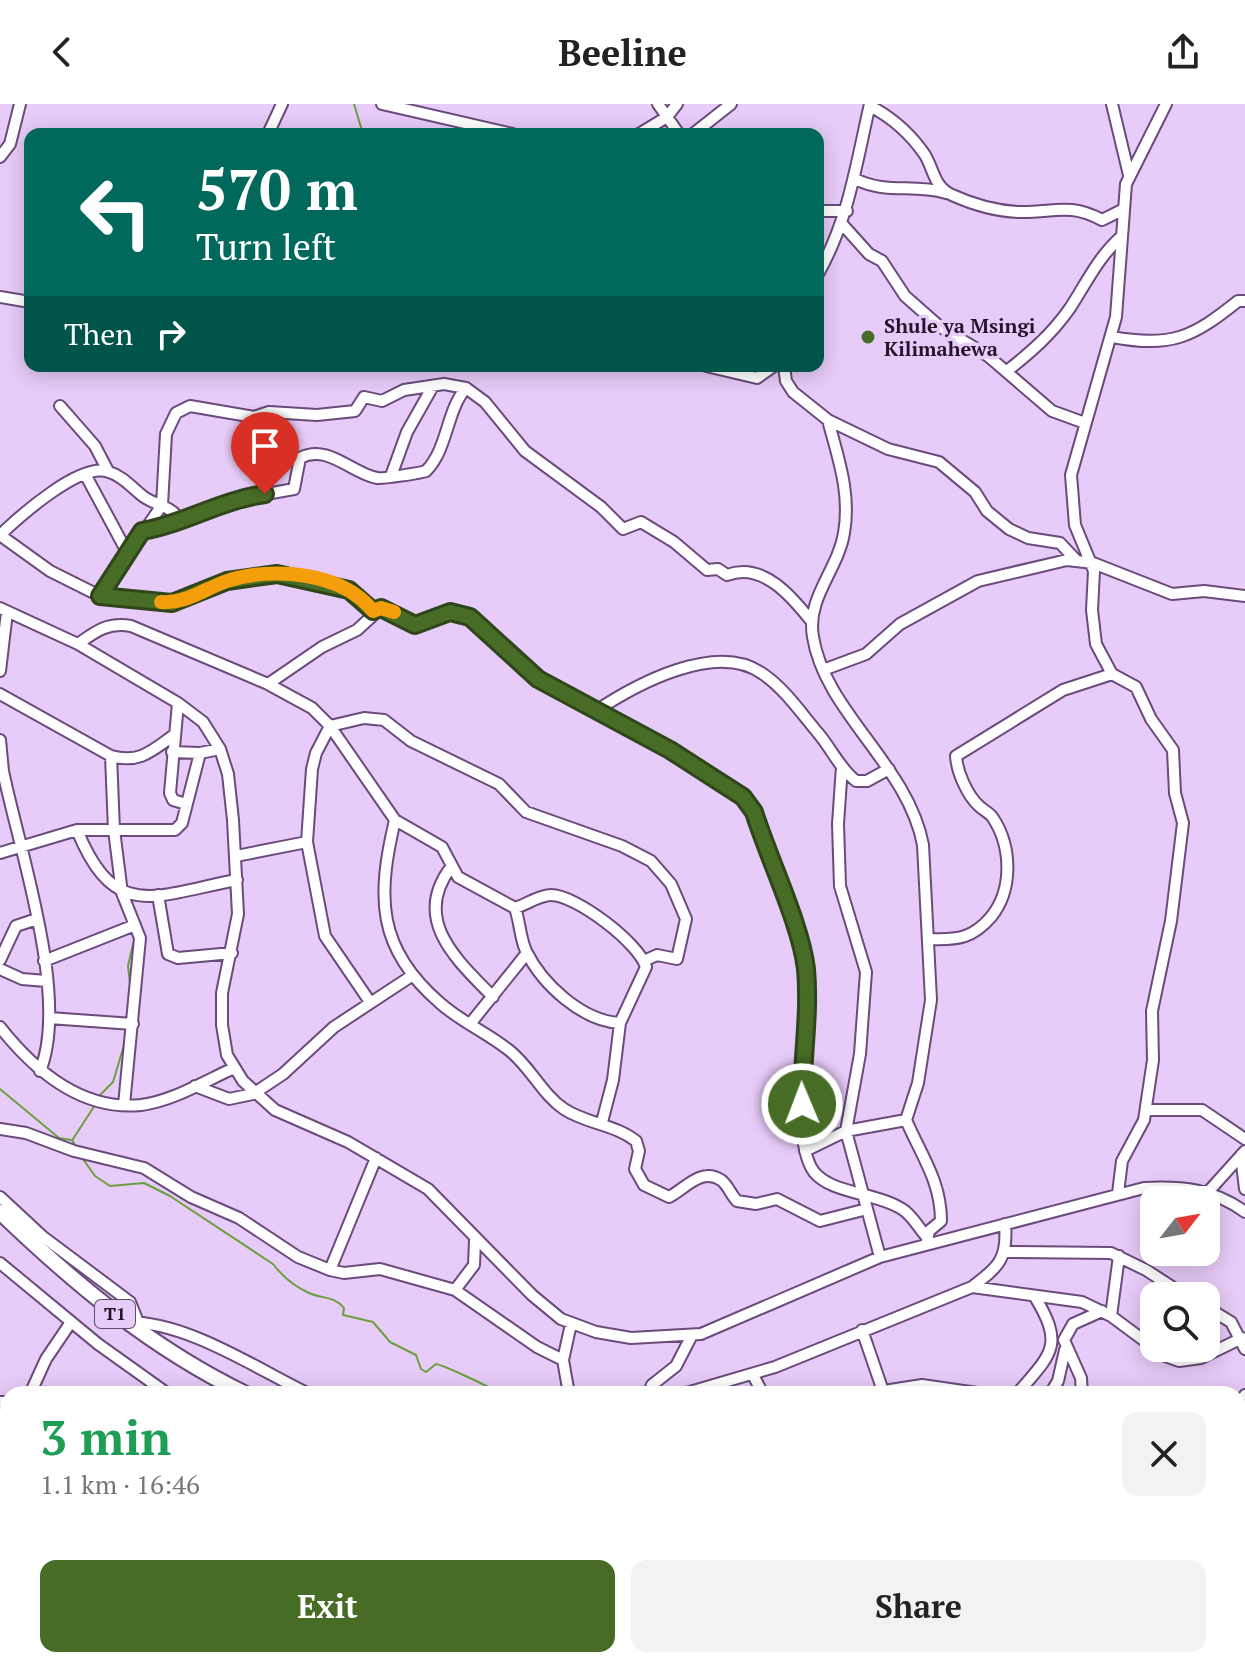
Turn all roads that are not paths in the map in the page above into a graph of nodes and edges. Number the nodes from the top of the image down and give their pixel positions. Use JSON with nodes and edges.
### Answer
{"nodes":[{"id":1,"x":20,"y":104,"type":"edge"},
{"id":2,"x":282,"y":104,"type":"edge"},
{"id":3,"x":382,"y":104,"type":"edge"},
{"id":4,"x":658,"y":104,"type":"edge"},
{"id":5,"x":677,"y":104,"type":"edge"},
{"id":6,"x":731,"y":104,"type":"edge"},
{"id":7,"x":1112,"y":104,"type":"edge"},
{"id":8,"x":1166,"y":104,"type":"edge"},
{"id":9,"x":870,"y":105,"type":"edge"},
{"id":10,"x":667,"y":117,"type":"junction"},
{"id":11,"x":271,"y":128,"type":"edge"},
{"id":12,"x":491,"y":128,"type":"edge"},
{"id":13,"x":649,"y":128,"type":"edge"},
{"id":14,"x":675,"y":128,"type":"edge"},
{"id":15,"x":701,"y":128,"type":"edge"},
{"id":16,"x":0,"y":157,"type":"edge"},
{"id":17,"x":1129,"y":175,"type":"junction"},
{"id":18,"x":855,"y":179,"type":"junction"},
{"id":19,"x":947,"y":193,"type":"junction"},
{"id":20,"x":1122,"y":210,"type":"junction"},
{"id":21,"x":824,"y":211,"type":"edge"},
{"id":22,"x":847,"y":211,"type":"junction"},
{"id":23,"x":843,"y":225,"type":"junction"},
{"id":24,"x":1122,"y":236,"type":"junction"},
{"id":25,"x":824,"y":262,"type":"edge"},
{"id":26,"x":0,"y":297,"type":"edge"},
{"id":27,"x":24,"y":301,"type":"edge"},
{"id":28,"x":1245,"y":301,"type":"edge"},
{"id":29,"x":1112,"y":337,"type":"junction"},
{"id":30,"x":1007,"y":371,"type":"junction"},
{"id":31,"x":732,"y":372,"type":"edge"},
{"id":32,"x":766,"y":372,"type":"edge"},
{"id":33,"x":785,"y":372,"type":"edge"},
{"id":34,"x":433,"y":386,"type":"junction"},
{"id":35,"x":466,"y":388,"type":"junction"},
{"id":36,"x":60,"y":406,"type":"dead end"},
{"id":37,"x":828,"y":420,"type":"junction"},
{"id":38,"x":1085,"y":423,"type":"junction"},
{"id":39,"x":108,"y":471,"type":"junction"},
{"id":40,"x":85,"y":474,"type":"junction"},
{"id":41,"x":391,"y":476,"type":"junction"},
{"id":42,"x":162,"y":505,"type":"junction"},
{"id":43,"x":180,"y":520,"type":"junction"},
{"id":44,"x":142,"y":531,"type":"junction"},
{"id":45,"x":0,"y":535,"type":"edge"},
{"id":46,"x":127,"y":552,"type":"junction"},
{"id":47,"x":1076,"y":560,"type":"junction"},
{"id":48,"x":1093,"y":563,"type":"junction"},
{"id":49,"x":100,"y":596,"type":"junction"},
{"id":50,"x":1245,"y":596,"type":"edge"},
{"id":51,"x":3,"y":610,"type":"edge"},
{"id":52,"x":373,"y":611,"type":"junction"},
{"id":53,"x":812,"y":622,"type":"junction"},
{"id":54,"x":78,"y":644,"type":"junction"},
{"id":55,"x":823,"y":670,"type":"junction"},
{"id":56,"x":0,"y":671,"type":"edge"},
{"id":57,"x":1112,"y":674,"type":"junction"},
{"id":58,"x":268,"y":684,"type":"junction"},
{"id":59,"x":0,"y":694,"type":"edge"},
{"id":60,"x":178,"y":703,"type":"junction"},
{"id":61,"x":596,"y":711,"type":"junction"},
{"id":62,"x":330,"y":726,"type":"junction"},
{"id":63,"x":174,"y":735,"type":"junction"},
{"id":64,"x":0,"y":740,"type":"edge"},
{"id":65,"x":220,"y":749,"type":"junction"},
{"id":66,"x":172,"y":752,"type":"junction"},
{"id":67,"x":200,"y":753,"type":"junction"},
{"id":68,"x":111,"y":756,"type":"junction"},
{"id":69,"x":842,"y":766,"type":"junction"},
{"id":70,"x":889,"y":769,"type":"junction"},
{"id":71,"x":2,"y":771,"type":"edge"},
{"id":72,"x":186,"y":804,"type":"junction"},
{"id":73,"x":395,"y":820,"type":"junction"},
{"id":74,"x":77,"y":830,"type":"junction"},
{"id":75,"x":114,"y":830,"type":"junction"},
{"id":76,"x":307,"y":842,"type":"junction"},
{"id":77,"x":20,"y":850,"type":"junction"},
{"id":78,"x":0,"y":853,"type":"edge"},
{"id":79,"x":236,"y":856,"type":"junction"},
{"id":80,"x":451,"y":867,"type":"junction"},
{"id":81,"x":237,"y":880,"type":"junction"},
{"id":82,"x":122,"y":893,"type":"junction"},
{"id":83,"x":158,"y":895,"type":"junction"},
{"id":84,"x":515,"y":908,"type":"junction"},
{"id":85,"x":37,"y":919,"type":"junction"},
{"id":86,"x":135,"y":925,"type":"junction"},
{"id":87,"x":931,"y":939,"type":"junction"},
{"id":88,"x":232,"y":953,"type":"junction"},
{"id":89,"x":527,"y":953,"type":"junction"},
{"id":90,"x":0,"y":960,"type":"edge"},
{"id":91,"x":44,"y":961,"type":"junction"},
{"id":92,"x":644,"y":961,"type":"junction"},
{"id":93,"x":0,"y":969,"type":"edge"},
{"id":94,"x":413,"y":975,"type":"junction"},
{"id":95,"x":46,"y":981,"type":"junction"},
{"id":96,"x":493,"y":997,"type":"junction"},
{"id":97,"x":370,"y":1002,"type":"junction"},
{"id":98,"x":49,"y":1018,"type":"junction"},
{"id":99,"x":620,"y":1023,"type":"junction"},
{"id":100,"x":133,"y":1024,"type":"junction"},
{"id":101,"x":470,"y":1024,"type":"junction"},
{"id":102,"x":0,"y":1027,"type":"edge"},
{"id":103,"x":234,"y":1068,"type":"junction"},
{"id":104,"x":40,"y":1071,"type":"junction"},
{"id":105,"x":195,"y":1086,"type":"junction"},
{"id":106,"x":253,"y":1094,"type":"junction"},
{"id":107,"x":124,"y":1105,"type":"junction"},
{"id":108,"x":1146,"y":1110,"type":"junction"},
{"id":109,"x":906,"y":1120,"type":"junction"},
{"id":110,"x":602,"y":1122,"type":"junction"},
{"id":111,"x":0,"y":1129,"type":"edge"},
{"id":112,"x":846,"y":1131,"type":"junction"},
{"id":113,"x":1245,"y":1139,"type":"edge"},
{"id":114,"x":805,"y":1151,"type":"junction"},
{"id":115,"x":1243,"y":1153,"type":"edge"},
{"id":116,"x":376,"y":1158,"type":"junction"},
{"id":117,"x":1213,"y":1186,"type":"edge"},
{"id":118,"x":1245,"y":1189,"type":"edge"},
{"id":119,"x":860,"y":1191,"type":"junction"},
{"id":120,"x":1140,"y":1191,"type":"edge"},
{"id":121,"x":1118,"y":1193,"type":"junction"},
{"id":122,"x":0,"y":1197,"type":"edge"},
{"id":123,"x":1220,"y":1198,"type":"edge"},
{"id":124,"x":867,"y":1209,"type":"junction"},
{"id":125,"x":0,"y":1212,"type":"edge"},
{"id":126,"x":1245,"y":1212,"type":"edge"},
{"id":127,"x":1005,"y":1224,"type":"junction"},
{"id":128,"x":475,"y":1240,"type":"junction"},
{"id":129,"x":927,"y":1242,"type":"junction"},
{"id":130,"x":1006,"y":1252,"type":"junction"},
{"id":131,"x":1119,"y":1256,"type":"junction"},
{"id":132,"x":880,"y":1257,"type":"junction"},
{"id":133,"x":0,"y":1263,"type":"edge"},
{"id":134,"x":499,"y":1264,"type":"junction"},
{"id":135,"x":474,"y":1265,"type":"junction"},
{"id":136,"x":330,"y":1270,"type":"junction"},
{"id":137,"x":1163,"y":1282,"type":"edge"},
{"id":138,"x":972,"y":1287,"type":"junction"},
{"id":139,"x":455,"y":1290,"type":"junction"},
{"id":140,"x":1035,"y":1297,"type":"junction"},
{"id":141,"x":1106,"y":1313,"type":"junction"},
{"id":142,"x":1220,"y":1315,"type":"edge"},
{"id":143,"x":71,"y":1322,"type":"junction"},
{"id":144,"x":132,"y":1322,"type":"junction"},
{"id":145,"x":571,"y":1324,"type":"junction"},
{"id":146,"x":862,"y":1330,"type":"junction"},
{"id":147,"x":692,"y":1335,"type":"junction"},
{"id":148,"x":1244,"y":1344,"type":"edge"},
{"id":149,"x":1065,"y":1348,"type":"junction"},
{"id":150,"x":563,"y":1360,"type":"junction"},
{"id":151,"x":753,"y":1375,"type":"junction"},
{"id":152,"x":34,"y":1386,"type":"edge"},
{"id":153,"x":157,"y":1386,"type":"edge"},
{"id":154,"x":231,"y":1386,"type":"edge"},
{"id":155,"x":295,"y":1386,"type":"edge"},
{"id":156,"x":568,"y":1386,"type":"edge"},
{"id":157,"x":652,"y":1386,"type":"edge"},
{"id":158,"x":712,"y":1386,"type":"edge"},
{"id":159,"x":759,"y":1386,"type":"edge"},
{"id":160,"x":882,"y":1386,"type":"edge"},
{"id":161,"x":1024,"y":1386,"type":"edge"},
{"id":162,"x":1055,"y":1386,"type":"edge"},
{"id":163,"x":1082,"y":1386,"type":"edge"}],
"edges":[{"from":1,"to":16,"type":"street"},
{"from":2,"to":11,"type":"street"},
{"from":3,"to":12,"type":"street"},
{"from":4,"to":10,"type":"street"},
{"from":5,"to":10,"type":"street"},
{"from":6,"to":15,"type":"street"},
{"from":7,"to":17,"type":"street"},
{"from":8,"to":17,"type":"street"},
{"from":9,"to":18,"type":"street"},
{"from":9,"to":19,"type":"street"},
{"from":10,"to":13,"type":"street"},
{"from":10,"to":14,"type":"street"},
{"from":17,"to":20,"type":"street"},
{"from":18,"to":19,"type":"street"},
{"from":18,"to":22,"type":"street"},
{"from":19,"to":20,"type":"street"},
{"from":20,"to":24,"type":"street"},
{"from":21,"to":22,"type":"street"},
{"from":22,"to":23,"type":"street"},
{"from":23,"to":25,"type":"street"},
{"from":23,"to":30,"type":"street"},
{"from":24,"to":29,"type":"street"},
{"from":24,"to":30,"type":"street"},
{"from":26,"to":27,"type":"street"},
{"from":28,"to":29,"type":"street"},
{"from":29,"to":38,"type":"street"},
{"from":30,"to":38,"type":"street"},
{"from":31,"to":32,"type":"street"},
{"from":33,"to":37,"type":"street"},
{"from":34,"to":35,"type":"street"},
{"from":34,"to":41,"type":"street"},
{"from":34,"to":42,"type":"street"},
{"from":35,"to":41,"type":"street"},
{"from":35,"to":53,"type":"street"},
{"from":36,"to":39,"type":"street"},
{"from":37,"to":47,"type":"street"},
{"from":37,"to":53,"type":"street"},
{"from":38,"to":48,"type":"street"},
{"from":39,"to":40,"type":"street"},
{"from":39,"to":42,"type":"street"},
{"from":40,"to":45,"type":"street"},
{"from":40,"to":46,"type":"street"},
{"from":41,"to":43,"type":"street"},
{"from":42,"to":43,"type":"street"},
{"from":42,"to":44,"type":"street"},
{"from":43,"to":44,"type":"street"},
{"from":44,"to":46,"type":"street"},
{"from":45,"to":49,"type":"street"},
{"from":46,"to":49,"type":"street"},
{"from":47,"to":48,"type":"street"},
{"from":47,"to":55,"type":"street"},
{"from":48,"to":50,"type":"street"},
{"from":48,"to":57,"type":"street"},
{"from":49,"to":52,"type":"street"},
{"from":51,"to":54,"type":"street"},
{"from":51,"to":56,"type":"street"},
{"from":52,"to":58,"type":"street"},
{"from":52,"to":61,"type":"street"},
{"from":53,"to":55,"type":"street"},
{"from":54,"to":58,"type":"street"},
{"from":54,"to":60,"type":"street"},
{"from":55,"to":70,"type":"street"},
{"from":57,"to":87,"type":"street"},
{"from":57,"to":108,"type":"street"},
{"from":58,"to":62,"type":"street"},
{"from":59,"to":68,"type":"street"},
{"from":60,"to":63,"type":"street"},
{"from":60,"to":65,"type":"street"},
{"from":61,"to":69,"type":"street"},
{"from":61,"to":114,"type":"street"},
{"from":62,"to":73,"type":"street"},
{"from":62,"to":76,"type":"street"},
{"from":62,"to":92,"type":"street"},
{"from":63,"to":66,"type":"street"},
{"from":63,"to":68,"type":"street"},
{"from":64,"to":71,"type":"street"},
{"from":65,"to":67,"type":"street"},
{"from":65,"to":79,"type":"street"},
{"from":66,"to":67,"type":"street"},
{"from":66,"to":72,"type":"street"},
{"from":67,"to":72,"type":"street"},
{"from":68,"to":75,"type":"street"},
{"from":69,"to":70,"type":"street"},
{"from":69,"to":112,"type":"street"},
{"from":70,"to":87,"type":"street"},
{"from":71,"to":77,"type":"street"},
{"from":72,"to":75,"type":"street"},
{"from":73,"to":80,"type":"street"},
{"from":73,"to":94,"type":"street"},
{"from":74,"to":75,"type":"street"},
{"from":74,"to":77,"type":"street"},
{"from":74,"to":82,"type":"street"},
{"from":75,"to":82,"type":"street"},
{"from":76,"to":79,"type":"street"},
{"from":76,"to":97,"type":"street"},
{"from":77,"to":78,"type":"street"},
{"from":77,"to":85,"type":"street"},
{"from":79,"to":81,"type":"street"},
{"from":80,"to":84,"type":"street"},
{"from":80,"to":96,"type":"street"},
{"from":81,"to":83,"type":"street"},
{"from":81,"to":88,"type":"street"},
{"from":82,"to":83,"type":"street"},
{"from":82,"to":86,"type":"street"},
{"from":83,"to":88,"type":"street"},
{"from":84,"to":89,"type":"street"},
{"from":84,"to":92,"type":"street"},
{"from":85,"to":90,"type":"street"},
{"from":85,"to":91,"type":"street"},
{"from":86,"to":91,"type":"street"},
{"from":86,"to":100,"type":"street"},
{"from":87,"to":109,"type":"street"},
{"from":88,"to":103,"type":"street"},
{"from":89,"to":96,"type":"street"},
{"from":89,"to":99,"type":"street"},
{"from":91,"to":95,"type":"street"},
{"from":92,"to":99,"type":"street"},
{"from":93,"to":95,"type":"street"},
{"from":94,"to":97,"type":"street"},
{"from":94,"to":101,"type":"street"},
{"from":95,"to":98,"type":"street"},
{"from":96,"to":101,"type":"street"},
{"from":97,"to":106,"type":"street"},
{"from":98,"to":100,"type":"street"},
{"from":98,"to":104,"type":"street"},
{"from":99,"to":110,"type":"street"},
{"from":100,"to":107,"type":"street"},
{"from":101,"to":110,"type":"street"},
{"from":102,"to":104,"type":"street"},
{"from":103,"to":105,"type":"street"},
{"from":103,"to":106,"type":"street"},
{"from":104,"to":107,"type":"street"},
{"from":105,"to":106,"type":"street"},
{"from":105,"to":107,"type":"street"},
{"from":106,"to":116,"type":"street"},
{"from":108,"to":113,"type":"street"},
{"from":108,"to":121,"type":"street"},
{"from":109,"to":112,"type":"street"},
{"from":109,"to":129,"type":"street"},
{"from":110,"to":124,"type":"street"},
{"from":111,"to":136,"type":"street"},
{"from":112,"to":114,"type":"street"},
{"from":112,"to":119,"type":"street"},
{"from":114,"to":119,"type":"street"},
{"from":115,"to":117,"type":"street"},
{"from":115,"to":118,"type":"street"},
{"from":116,"to":128,"type":"street"},
{"from":116,"to":136,"type":"street"},
{"from":119,"to":124,"type":"street"},
{"from":119,"to":129,"type":"street"},
{"from":120,"to":121,"type":"street"},
{"from":121,"to":127,"type":"street"},
{"from":122,"to":144,"type":"street"},
{"from":123,"to":126,"type":"street"},
{"from":124,"to":132,"type":"street"},
{"from":125,"to":144,"type":"highway","number":"T1"},
{"from":127,"to":129,"type":"street"},
{"from":127,"to":130,"type":"street"},
{"from":128,"to":134,"type":"street"},
{"from":128,"to":135,"type":"street"},
{"from":129,"to":132,"type":"street"},
{"from":130,"to":131,"type":"street"},
{"from":130,"to":138,"type":"street"},
{"from":131,"to":137,"type":"street"},
{"from":131,"to":141,"type":"street"},
{"from":132,"to":147,"type":"street"},
{"from":133,"to":143,"type":"street"},
{"from":134,"to":135,"type":"street"},
{"from":134,"to":145,"type":"street"},
{"from":135,"to":139,"type":"street"},
{"from":136,"to":139,"type":"street"},
{"from":138,"to":140,"type":"street"},
{"from":138,"to":146,"type":"street"},
{"from":139,"to":150,"type":"street"},
{"from":140,"to":141,"type":"street"},
{"from":140,"to":161,"type":"street"},
{"from":141,"to":148,"type":"street"},
{"from":141,"to":149,"type":"street"},
{"from":142,"to":148,"type":"street"},
{"from":143,"to":152,"type":"street"},
{"from":143,"to":153,"type":"street"},
{"from":144,"to":154,"type":"highway","number":"T1"},
{"from":144,"to":155,"type":"street"},
{"from":145,"to":147,"type":"street"},
{"from":145,"to":150,"type":"street"},
{"from":146,"to":151,"type":"street"},
{"from":146,"to":160,"type":"street"},
{"from":147,"to":157,"type":"street"},
{"from":149,"to":162,"type":"street"},
{"from":149,"to":163,"type":"street"},
{"from":150,"to":156,"type":"street"},
{"from":151,"to":158,"type":"street"},
{"from":151,"to":159,"type":"street"}]}
